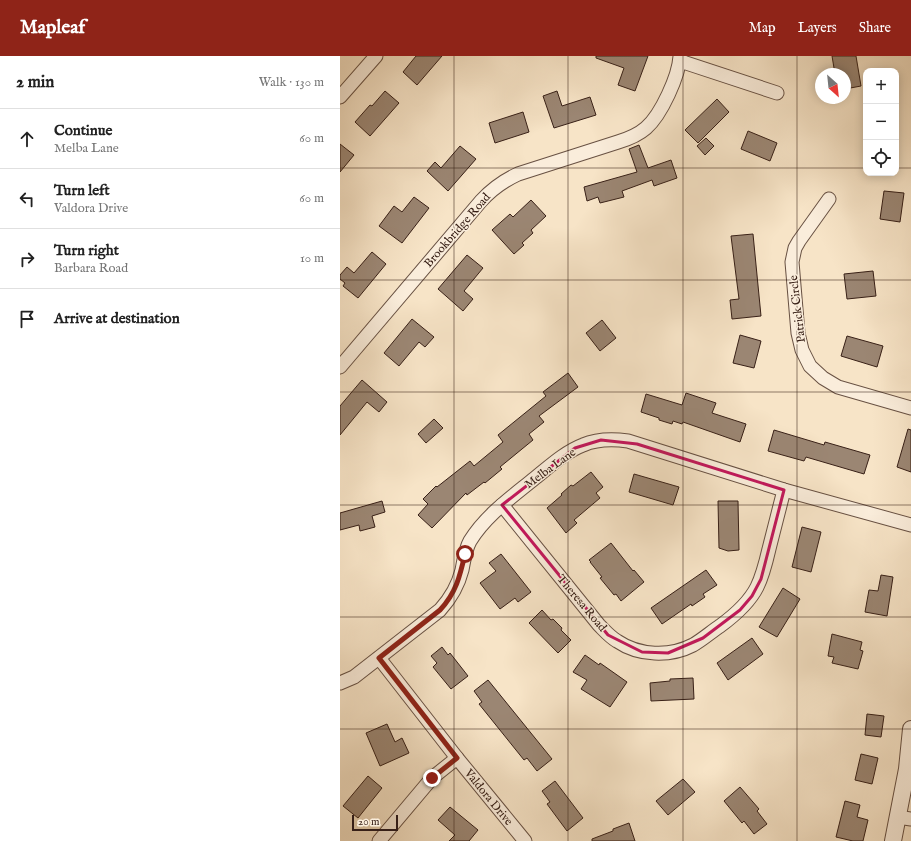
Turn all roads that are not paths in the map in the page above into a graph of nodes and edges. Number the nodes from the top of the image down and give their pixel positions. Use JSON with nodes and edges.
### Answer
{"nodes":[{"id":1,"x":376,"y":56,"type":"edge"},
{"id":2,"x":680,"y":59,"type":"edge"},
{"id":3,"x":777,"y":93,"type":"dead end"},
{"id":4,"x":340,"y":97,"type":"edge"},
{"id":5,"x":829,"y":199,"type":"dead end"},
{"id":6,"x":340,"y":367,"type":"edge"},
{"id":7,"x":911,"y":408,"type":"edge"},
{"id":8,"x":784,"y":490,"type":"junction"},
{"id":9,"x":502,"y":505,"type":"junction"},
{"id":10,"x":911,"y":525,"type":"edge"},
{"id":11,"x":379,"y":658,"type":"junction"},
{"id":12,"x":340,"y":683,"type":"edge"},
{"id":13,"x":911,"y":729,"type":"edge"},
{"id":14,"x":457,"y":758,"type":"junction"},
{"id":15,"x":905,"y":818,"type":"edge"},
{"id":16,"x":379,"y":841,"type":"edge"},
{"id":17,"x":525,"y":841,"type":"edge"},
{"id":18,"x":893,"y":841,"type":"edge"}],
"edges":[{"from":1,"to":4,"type":"street"},
{"from":2,"to":3,"type":"street"},
{"from":2,"to":6,"type":"street","name":"Brookbridge Road"},
{"from":5,"to":7,"type":"street","name":"Patrick Circle"},
{"from":8,"to":9,"type":"street","name":"Melba Lane"},
{"from":8,"to":9,"type":"street","name":"Theresa Road"},
{"from":8,"to":10,"type":"street","name":"Melba Lane"},
{"from":9,"to":11,"type":"street","name":"Melba Lane"},
{"from":11,"to":12,"type":"street","name":"Melba Lane"},
{"from":11,"to":14,"type":"street","name":"Valdora Drive"},
{"from":13,"to":15,"type":"street"},
{"from":14,"to":16,"type":"street"},
{"from":14,"to":17,"type":"street","name":"Valdora Drive"},
{"from":15,"to":18,"type":"street"}]}
